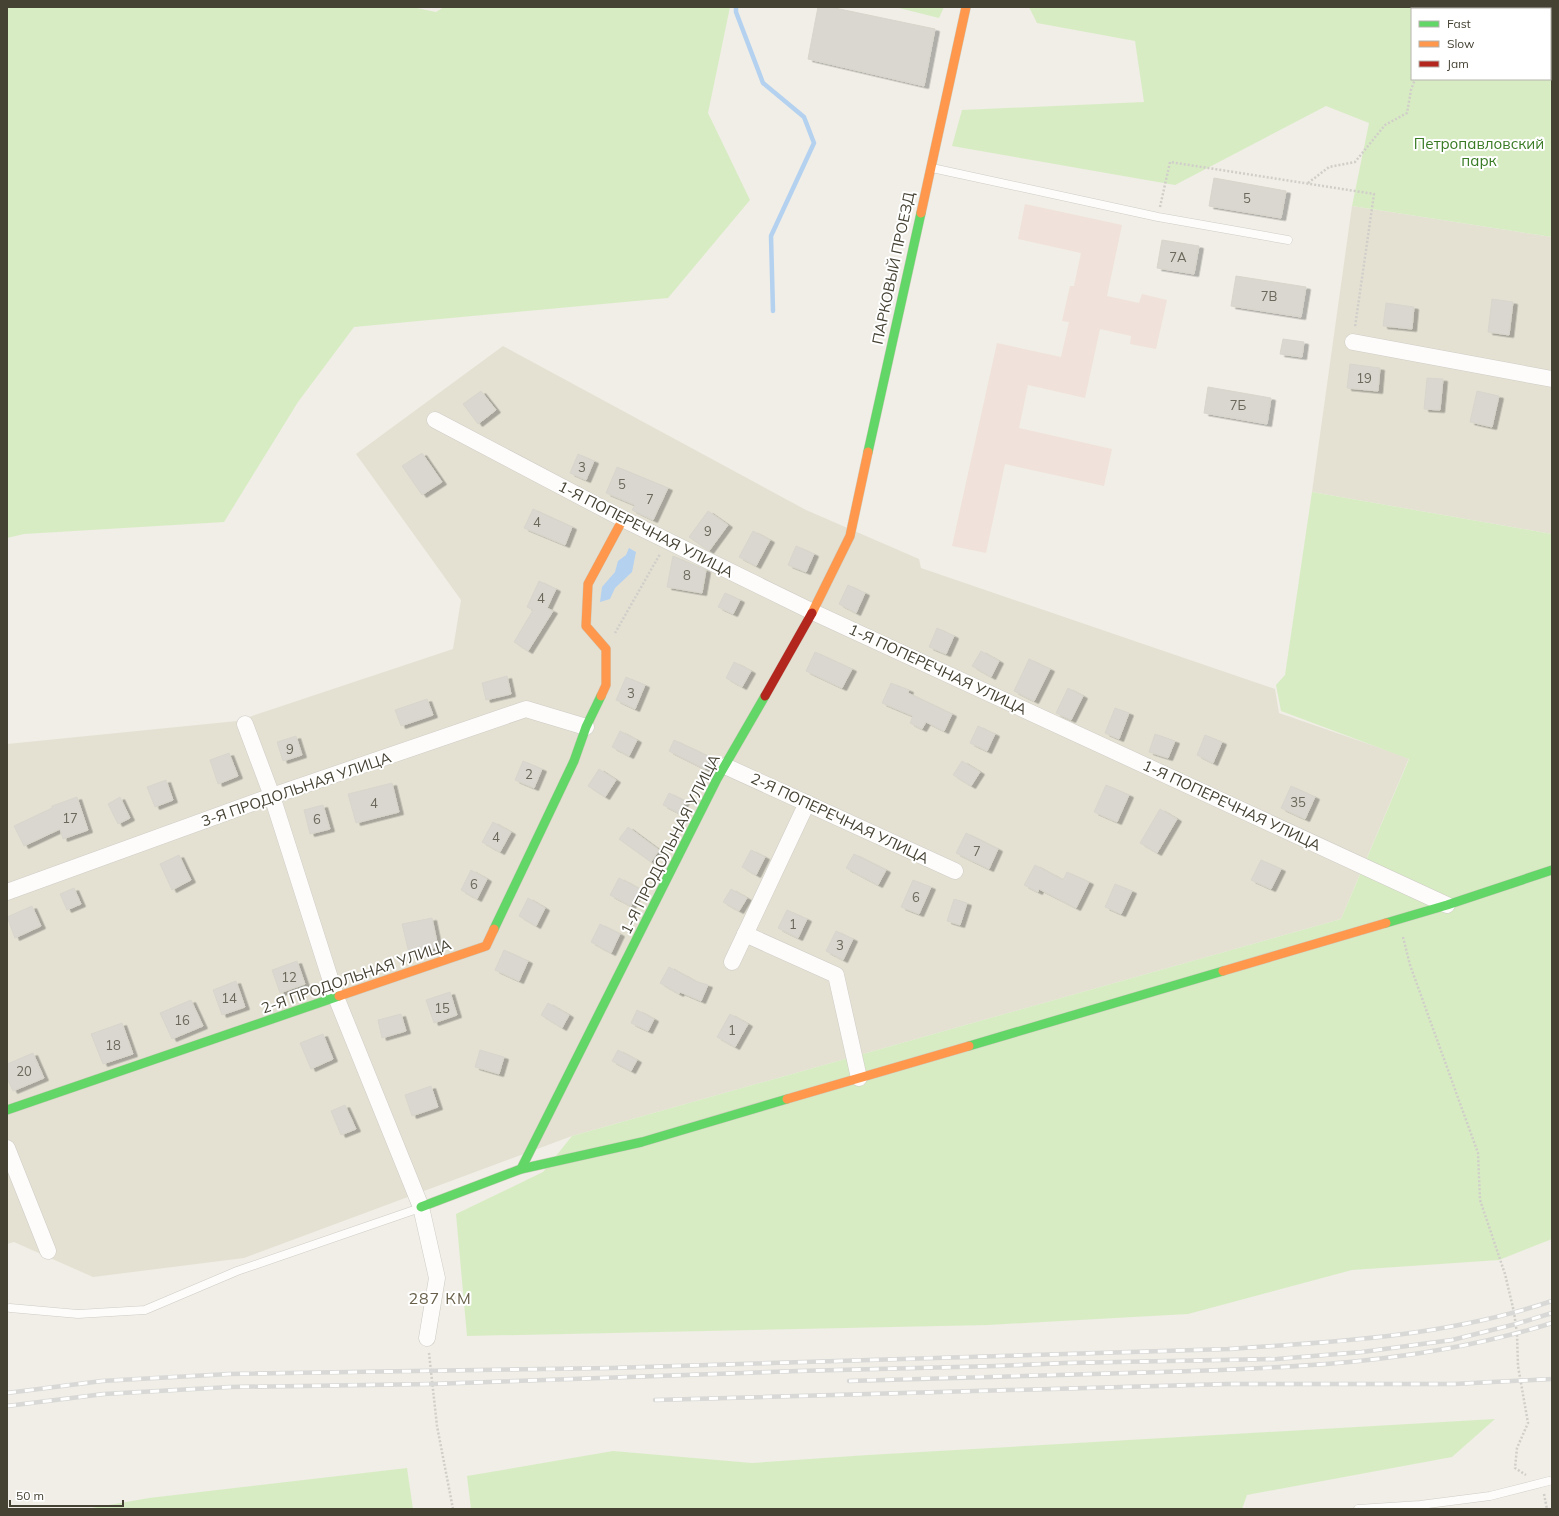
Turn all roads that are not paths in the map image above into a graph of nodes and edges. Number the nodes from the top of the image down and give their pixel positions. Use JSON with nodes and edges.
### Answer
{"nodes":[{"id":1,"x":966,"y":7,"type":"edge"},
{"id":2,"x":930,"y":168,"type":"junction"},
{"id":3,"x":1288,"y":240,"type":"dead end"},
{"id":4,"x":1353,"y":342,"type":"road end"},
{"id":5,"x":1552,"y":379,"type":"edge"},
{"id":6,"x":435,"y":420,"type":"dead end"},
{"id":7,"x":623,"y":519,"type":"junction"},
{"id":8,"x":850,"y":536,"type":"joint"},
{"id":9,"x":813,"y":612,"type":"junction"},
{"id":10,"x":245,"y":724,"type":"dead end"},
{"id":11,"x":586,"y":727,"type":"junction"},
{"id":12,"x":725,"y":766,"type":"junction"},
{"id":13,"x":272,"y":796,"type":"junction"},
{"id":14,"x":807,"y":803,"type":"junction"},
{"id":15,"x":1552,"y":870,"type":"edge"},
{"id":16,"x":955,"y":871,"type":"dead end"},
{"id":17,"x":7,"y":892,"type":"edge"},
{"id":18,"x":1448,"y":905,"type":"junction"},
{"id":19,"x":745,"y":934,"type":"junction"},
{"id":20,"x":732,"y":962,"type":"dead end"},
{"id":21,"x":336,"y":997,"type":"junction"},
{"id":22,"x":859,"y":1078,"type":"junction"},
{"id":23,"x":7,"y":1110,"type":"edge"},
{"id":24,"x":7,"y":1148,"type":"edge"},
{"id":25,"x":521,"y":1169,"type":"junction"},
{"id":26,"x":421,"y":1207,"type":"junction"},
{"id":27,"x":48,"y":1251,"type":"dead end"},
{"id":28,"x":10,"y":1308,"type":"dead end"},
{"id":29,"x":427,"y":1338,"type":"road end"},
{"id":30,"x":1549,"y":1481,"type":"dead end"},
{"id":31,"x":1358,"y":1509,"type":"edge"}],
"edges":[{"from":1,"to":2,"type":"street","name":"ПАРКОВЫЙ ПРОЕЗД"},
{"from":2,"to":3,"type":"lane"},
{"from":2,"to":8,"type":"street","name":"ПАРКОВЫЙ ПРОЕЗД"},
{"from":4,"to":5,"type":"street"},
{"from":6,"to":7,"type":"street","name":"1-Я ПОПЕРЕЧНАЯ УЛИЦА"},
{"from":7,"to":9,"type":"street","name":"1-Я ПОПЕРЕЧНАЯ УЛИЦА"},
{"from":7,"to":11,"type":"street","name":"2-Я ПРОДОЛЬНАЯ УЛИЦА"},
{"from":8,"to":9,"type":"street","name":"1-Я ПРОДОЛЬНАЯ УЛИЦА"},
{"from":9,"to":12,"type":"street","name":"1-Я ПРОДОЛЬНАЯ УЛИЦА"},
{"from":9,"to":18,"type":"street","name":"1-Я ПОПЕРЕЧНАЯ УЛИЦА"},
{"from":10,"to":13,"type":"street"},
{"from":11,"to":13,"type":"street","name":"3-Я ПРОДОЛЬНАЯ УЛИЦА"},
{"from":11,"to":21,"type":"street","name":"2-Я ПРОДОЛЬНАЯ УЛИЦА"},
{"from":12,"to":14,"type":"street","name":"2-Я ПОПЕРЕЧНАЯ УЛИЦА"},
{"from":12,"to":25,"type":"street","name":"1-Я ПРОДОЛЬНАЯ УЛИЦА"},
{"from":13,"to":17,"type":"street","name":"3-Я ПРОДОЛЬНАЯ УЛИЦА"},
{"from":13,"to":21,"type":"street"},
{"from":14,"to":16,"type":"street","name":"2-Я ПОПЕРЕЧНАЯ УЛИЦА"},
{"from":14,"to":19,"type":"street"},
{"from":15,"to":18,"type":"street"},
{"from":18,"to":22,"type":"street"},
{"from":19,"to":20,"type":"street"},
{"from":19,"to":22,"type":"street"},
{"from":21,"to":23,"type":"street","name":"2-Я ПРОДОЛЬНАЯ УЛИЦА"},
{"from":21,"to":26,"type":"street"},
{"from":22,"to":25,"type":"street"},
{"from":24,"to":27,"type":"street"},
{"from":25,"to":26,"type":"street"},
{"from":26,"to":28,"type":"lane"},
{"from":26,"to":29,"type":"street"},
{"from":30,"to":31,"type":"lane"}]}
